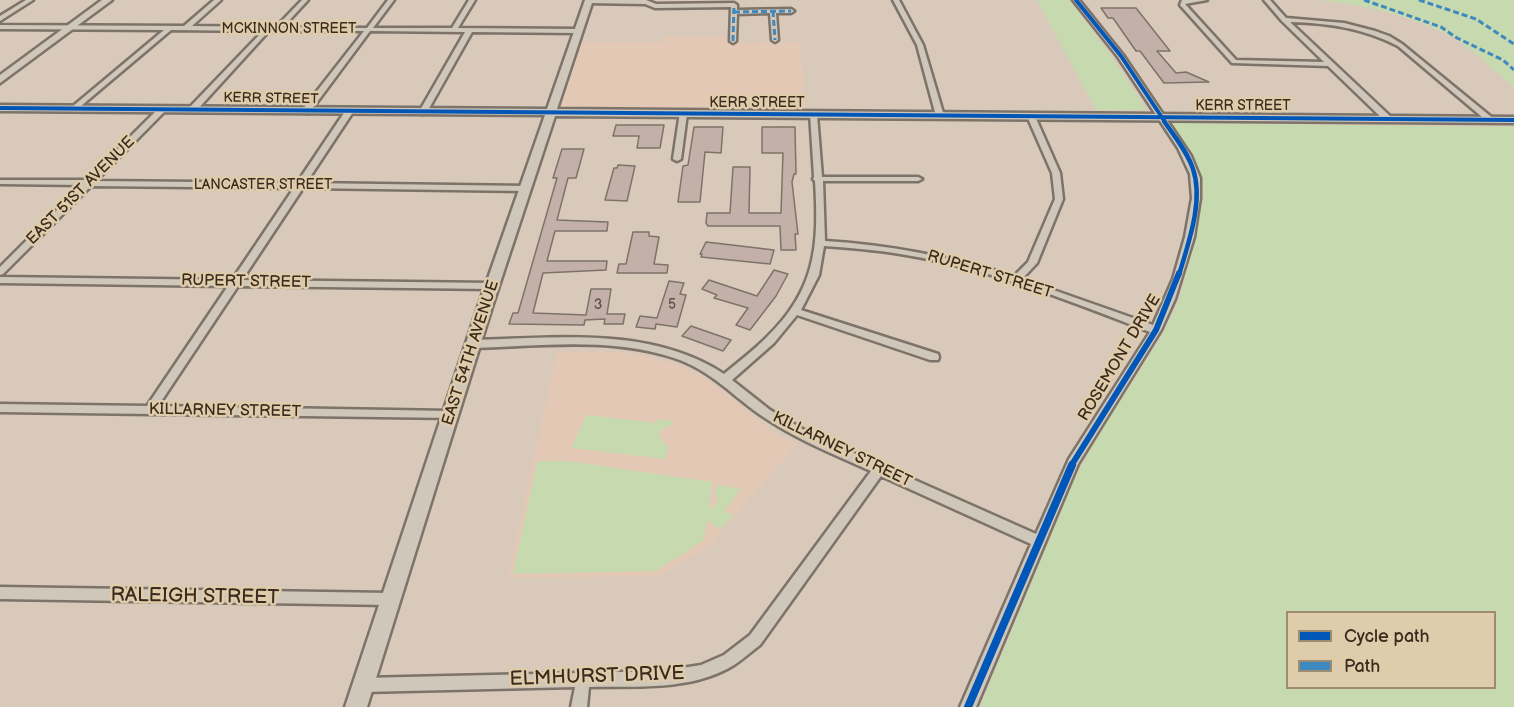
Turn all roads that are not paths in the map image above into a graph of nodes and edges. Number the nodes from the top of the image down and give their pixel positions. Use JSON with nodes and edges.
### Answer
{"nodes":[{"id":1,"x":30,"y":0,"type":"edge"},
{"id":2,"x":108,"y":0,"type":"edge"},
{"id":3,"x":218,"y":0,"type":"edge"},
{"id":4,"x":305,"y":0,"type":"edge"},
{"id":5,"x":391,"y":0,"type":"edge"},
{"id":6,"x":472,"y":0,"type":"edge"},
{"id":7,"x":896,"y":0,"type":"edge"},
{"id":8,"x":1076,"y":0,"type":"edge"},
{"id":9,"x":1204,"y":0,"type":"edge"},
{"id":10,"x":1267,"y":0,"type":"edge"},
{"id":11,"x":589,"y":1,"type":"edge"},
{"id":12,"x":646,"y":1,"type":"edge"},
{"id":13,"x":734,"y":6,"type":"edge"},
{"id":14,"x":773,"y":11,"type":"junction"},
{"id":15,"x":791,"y":11,"type":"dead end"},
{"id":16,"x":0,"y":20,"type":"edge"},
{"id":17,"x":1284,"y":20,"type":"junction"},
{"id":18,"x":0,"y":27,"type":"edge"},
{"id":19,"x":70,"y":27,"type":"junction"},
{"id":20,"x":171,"y":28,"type":"junction"},
{"id":21,"x":186,"y":28,"type":"junction"},
{"id":22,"x":274,"y":29,"type":"junction"},
{"id":23,"x":369,"y":29,"type":"junction"},
{"id":24,"x":454,"y":30,"type":"junction"},
{"id":25,"x":469,"y":31,"type":"junction"},
{"id":26,"x":578,"y":31,"type":"junction"},
{"id":27,"x":775,"y":40,"type":"dead end"},
{"id":28,"x":733,"y":41,"type":"dead end"},
{"id":29,"x":1330,"y":64,"type":"junction"},
{"id":30,"x":0,"y":80,"type":"edge"},
{"id":31,"x":0,"y":108,"type":"edge"},
{"id":32,"x":75,"y":109,"type":"junction"},
{"id":33,"x":162,"y":110,"type":"junction"},
{"id":34,"x":192,"y":110,"type":"junction"},
{"id":35,"x":306,"y":111,"type":"junction"},
{"id":36,"x":349,"y":112,"type":"junction"},
{"id":37,"x":423,"y":112,"type":"junction"},
{"id":38,"x":550,"y":113,"type":"junction"},
{"id":39,"x":683,"y":114,"type":"junction"},
{"id":40,"x":813,"y":115,"type":"junction"},
{"id":41,"x":940,"y":116,"type":"junction"},
{"id":42,"x":1031,"y":116,"type":"junction"},
{"id":43,"x":1162,"y":118,"type":"junction"},
{"id":44,"x":1388,"y":119,"type":"junction"},
{"id":45,"x":1491,"y":120,"type":"junction"},
{"id":46,"x":1514,"y":120,"type":"edge"},
{"id":47,"x":677,"y":159,"type":"dead end"},
{"id":48,"x":817,"y":179,"type":"junction"},
{"id":49,"x":918,"y":179,"type":"dead end"},
{"id":50,"x":0,"y":182,"type":"edge"},
{"id":51,"x":88,"y":184,"type":"junction"},
{"id":52,"x":299,"y":185,"type":"junction"},
{"id":53,"x":525,"y":188,"type":"junction"},
{"id":54,"x":820,"y":243,"type":"junction"},
{"id":55,"x":0,"y":272,"type":"edge"},
{"id":56,"x":0,"y":280,"type":"edge"},
{"id":57,"x":1016,"y":280,"type":"junction"},
{"id":58,"x":235,"y":282,"type":"junction"},
{"id":59,"x":493,"y":286,"type":"junction"},
{"id":60,"x":794,"y":311,"type":"junction"},
{"id":61,"x":1156,"y":330,"type":"junction"},
{"id":62,"x":474,"y":344,"type":"junction"},
{"id":63,"x":934,"y":357,"type":"dead end"},
{"id":64,"x":726,"y":379,"type":"junction"},
{"id":65,"x":0,"y":408,"type":"edge"},
{"id":66,"x":150,"y":410,"type":"junction"},
{"id":67,"x":450,"y":415,"type":"junction"},
{"id":68,"x":879,"y":470,"type":"junction"},
{"id":69,"x":1038,"y":541,"type":"junction"},
{"id":70,"x":0,"y":593,"type":"edge"},
{"id":71,"x":390,"y":599,"type":"junction"},
{"id":72,"x":583,"y":680,"type":"junction"},
{"id":73,"x":363,"y":685,"type":"junction"},
{"id":74,"x":356,"y":707,"type":"edge"},
{"id":75,"x":579,"y":707,"type":"edge"},
{"id":76,"x":968,"y":707,"type":"edge"}],
"edges":[{"from":1,"to":16,"type":"street"},
{"from":2,"to":19,"type":"street"},
{"from":3,"to":21,"type":"street"},
{"from":4,"to":22,"type":"street"},
{"from":5,"to":23,"type":"street"},
{"from":6,"to":24,"type":"street"},
{"from":7,"to":41,"type":"street"},
{"from":8,"to":43,"type":"street","name":"ROSEMONT DRIVE"},
{"from":9,"to":29,"type":"street"},
{"from":10,"to":17,"type":"street"},
{"from":11,"to":12,"type":"street"},
{"from":11,"to":26,"type":"street","name":"EAST 54TH AVENUE"},
{"from":12,"to":13,"type":"street"},
{"from":13,"to":14,"type":"street"},
{"from":13,"to":28,"type":"street"},
{"from":14,"to":15,"type":"street"},
{"from":14,"to":27,"type":"street"},
{"from":17,"to":29,"type":"street"},
{"from":17,"to":45,"type":"street"},
{"from":18,"to":19,"type":"street","name":"MCKINNON STREET"},
{"from":19,"to":20,"type":"street","name":"MCKINNON STREET"},
{"from":19,"to":30,"type":"street"},
{"from":20,"to":21,"type":"street","name":"MCKINNON STREET"},
{"from":20,"to":32,"type":"street"},
{"from":21,"to":22,"type":"street","name":"MCKINNON STREET"},
{"from":22,"to":23,"type":"street","name":"MCKINNON STREET"},
{"from":22,"to":34,"type":"street"},
{"from":23,"to":24,"type":"street","name":"MCKINNON STREET"},
{"from":23,"to":35,"type":"street"},
{"from":24,"to":25,"type":"street","name":"MCKINNON STREET"},
{"from":25,"to":26,"type":"street","name":"MCKINNON STREET"},
{"from":25,"to":37,"type":"street"},
{"from":26,"to":38,"type":"street","name":"EAST 54TH AVENUE"},
{"from":29,"to":44,"type":"street"},
{"from":31,"to":32,"type":"street","name":"KERR STREET"},
{"from":32,"to":33,"type":"street","name":"KERR STREET"},
{"from":33,"to":34,"type":"street","name":"KERR STREET"},
{"from":33,"to":51,"type":"street","name":"EAST 51ST AVENUE"},
{"from":34,"to":35,"type":"street","name":"KERR STREET"},
{"from":35,"to":36,"type":"street","name":"KERR STREET"},
{"from":36,"to":37,"type":"street","name":"KERR STREET"},
{"from":36,"to":52,"type":"street"},
{"from":37,"to":38,"type":"street","name":"KERR STREET"},
{"from":38,"to":39,"type":"street","name":"KERR STREET"},
{"from":38,"to":53,"type":"street","name":"EAST 54TH AVENUE"},
{"from":39,"to":40,"type":"street","name":"KERR STREET"},
{"from":39,"to":47,"type":"street"},
{"from":40,"to":41,"type":"street","name":"KERR STREET"},
{"from":40,"to":48,"type":"street"},
{"from":41,"to":42,"type":"street","name":"KERR STREET"},
{"from":42,"to":43,"type":"street","name":"KERR STREET"},
{"from":42,"to":57,"type":"street"},
{"from":43,"to":44,"type":"street","name":"KERR STREET"},
{"from":43,"to":61,"type":"street","name":"ROSEMONT DRIVE"},
{"from":44,"to":45,"type":"street","name":"KERR STREET"},
{"from":45,"to":46,"type":"street","name":"KERR STREET"},
{"from":48,"to":49,"type":"street"},
{"from":48,"to":54,"type":"street"},
{"from":50,"to":51,"type":"street","name":"LANCASTER STREET"},
{"from":51,"to":52,"type":"street","name":"LANCASTER STREET"},
{"from":51,"to":55,"type":"street","name":"EAST 51ST AVENUE"},
{"from":52,"to":53,"type":"street","name":"LANCASTER STREET"},
{"from":52,"to":58,"type":"street"},
{"from":53,"to":59,"type":"street","name":"EAST 54TH AVENUE"},
{"from":54,"to":57,"type":"street","name":"RUPERT STREET"},
{"from":54,"to":60,"type":"street"},
{"from":56,"to":58,"type":"street","name":"RUPERT STREET"},
{"from":57,"to":61,"type":"street","name":"RUPERT STREET"},
{"from":58,"to":59,"type":"street","name":"RUPERT STREET"},
{"from":58,"to":66,"type":"street"},
{"from":59,"to":62,"type":"street","name":"EAST 54TH AVENUE"},
{"from":60,"to":63,"type":"street"},
{"from":60,"to":64,"type":"street"},
{"from":61,"to":69,"type":"street","name":"ROSEMONT DRIVE"},
{"from":62,"to":64,"type":"street","name":"KILLARNEY STREET"},
{"from":62,"to":67,"type":"street","name":"EAST 54TH AVENUE"},
{"from":64,"to":68,"type":"street","name":"KILLARNEY STREET"},
{"from":65,"to":66,"type":"street","name":"KILLARNEY STREET"},
{"from":66,"to":67,"type":"street","name":"KILLARNEY STREET"},
{"from":67,"to":71,"type":"street","name":"EAST 54TH AVENUE"},
{"from":68,"to":69,"type":"street","name":"KILLARNEY STREET"},
{"from":68,"to":72,"type":"street","name":"ELMHURST DRIVE"},
{"from":69,"to":76,"type":"street","name":"ROSEMONT DRIVE"},
{"from":70,"to":71,"type":"street","name":"RALEIGH STREET"},
{"from":71,"to":73,"type":"street","name":"EAST 54TH AVENUE"},
{"from":72,"to":73,"type":"street","name":"ELMHURST DRIVE"},
{"from":72,"to":75,"type":"street"},
{"from":73,"to":74,"type":"street","name":"EAST 54TH AVENUE"}]}
